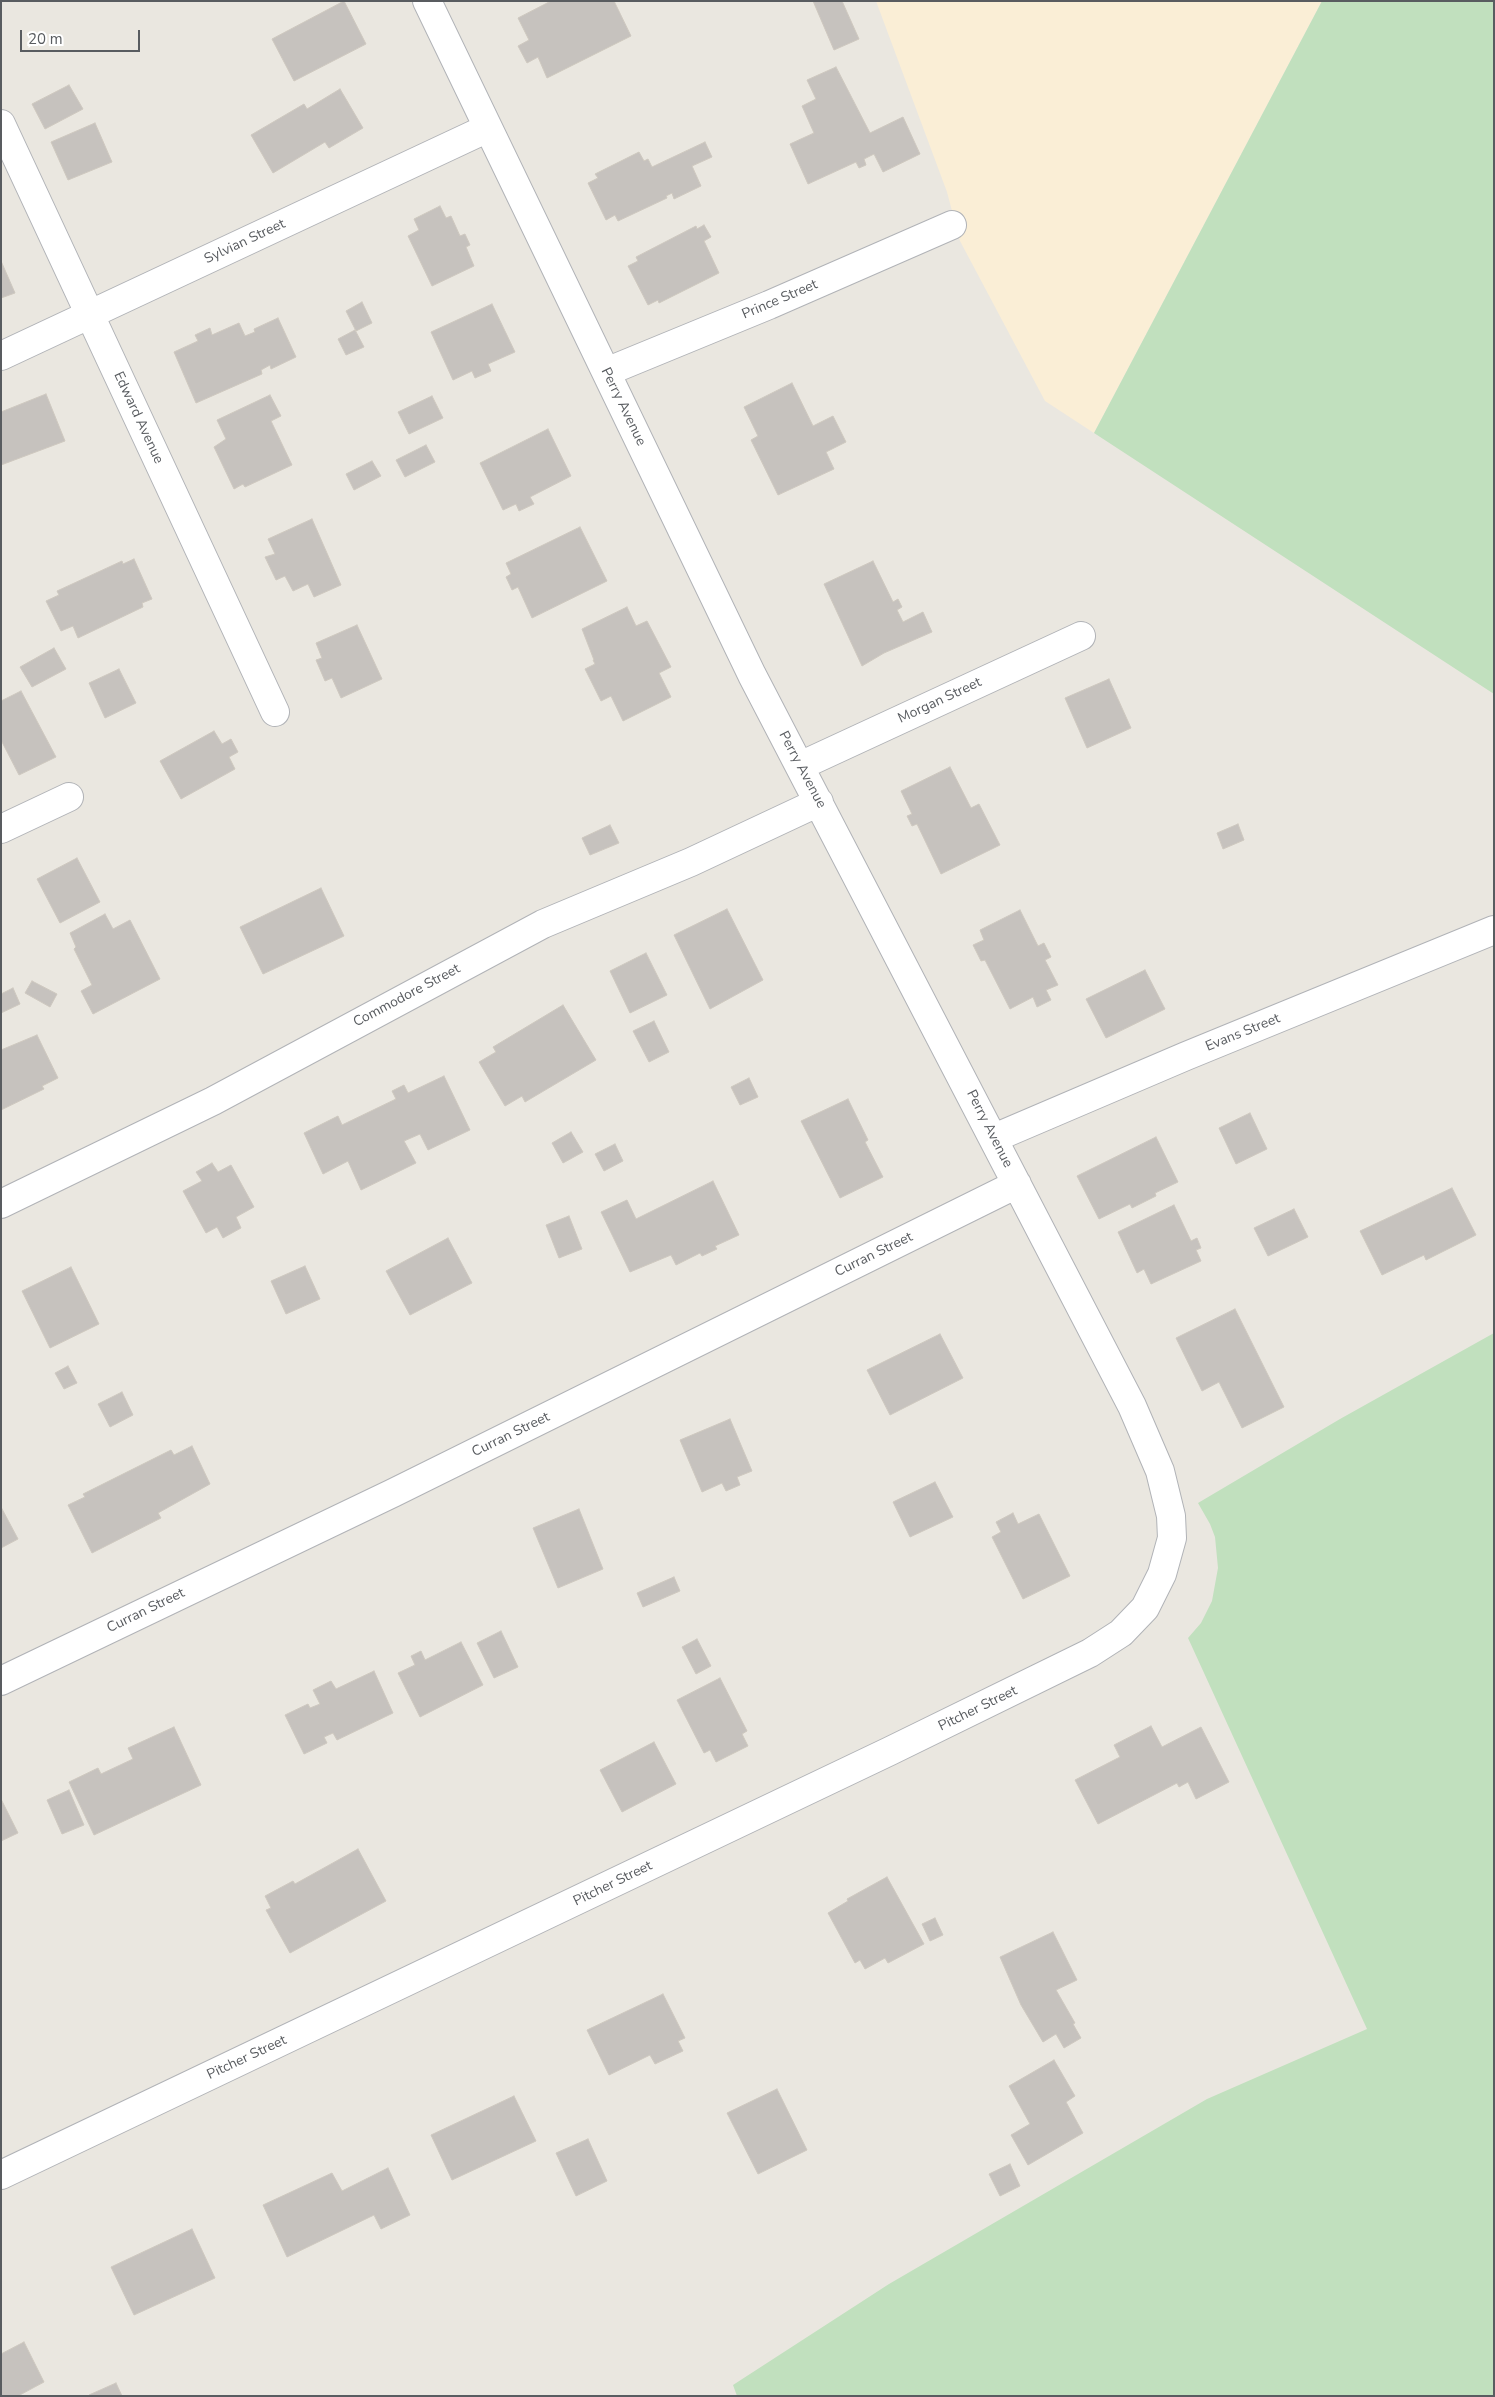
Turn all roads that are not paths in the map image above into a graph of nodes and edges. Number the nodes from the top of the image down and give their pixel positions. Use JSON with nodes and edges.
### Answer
{"nodes":[{"id":1,"x":427,"y":1,"type":"edge"},
{"id":2,"x":1,"y":124,"type":"edge"},
{"id":3,"x":488,"y":128,"type":"junction"},
{"id":4,"x":952,"y":225,"type":"dead end"},
{"id":5,"x":90,"y":314,"type":"junction"},
{"id":6,"x":1,"y":356,"type":"edge"},
{"id":7,"x":606,"y":372,"type":"junction"},
{"id":8,"x":1081,"y":636,"type":"dead end"},
{"id":9,"x":275,"y":712,"type":"dead end"},
{"id":10,"x":800,"y":766,"type":"junction"},
{"id":11,"x":68,"y":796,"type":"dead end"},
{"id":12,"x":819,"y":802,"type":"junction"},
{"id":13,"x":1,"y":829,"type":"edge"},
{"id":14,"x":1494,"y":930,"type":"edge"},
{"id":15,"x":994,"y":1138,"type":"junction"},
{"id":16,"x":1017,"y":1184,"type":"junction"},
{"id":17,"x":1,"y":1204,"type":"edge"},
{"id":18,"x":1172,"y":1538,"type":"joint"},
{"id":19,"x":1,"y":1681,"type":"edge"},
{"id":20,"x":1,"y":2175,"type":"edge"}],
"edges":[{"from":1,"to":3,"type":"street","name":"Perry Avenue"},
{"from":2,"to":5,"type":"street","name":"Edward Avenue"},
{"from":3,"to":5,"type":"street","name":"Sylvian Street"},
{"from":3,"to":7,"type":"street","name":"Perry Avenue"},
{"from":4,"to":7,"type":"street","name":"Prince Street"},
{"from":5,"to":6,"type":"street","name":"Sylvian Street"},
{"from":5,"to":9,"type":"street","name":"Edward Avenue"},
{"from":7,"to":10,"type":"street","name":"Perry Avenue"},
{"from":8,"to":10,"type":"street","name":"Morgan Street"},
{"from":10,"to":12,"type":"street","name":"Perry Avenue"},
{"from":11,"to":13,"type":"street"},
{"from":12,"to":15,"type":"street","name":"Perry Avenue"},
{"from":12,"to":17,"type":"street","name":"Commodore Street"},
{"from":14,"to":15,"type":"street","name":"Evans Street"},
{"from":15,"to":16,"type":"street","name":"Perry Avenue"},
{"from":16,"to":18,"type":"street","name":"Perry Avenue"},
{"from":16,"to":19,"type":"street","name":"Curran Street"},
{"from":18,"to":20,"type":"street","name":"Pitcher Street"}]}
